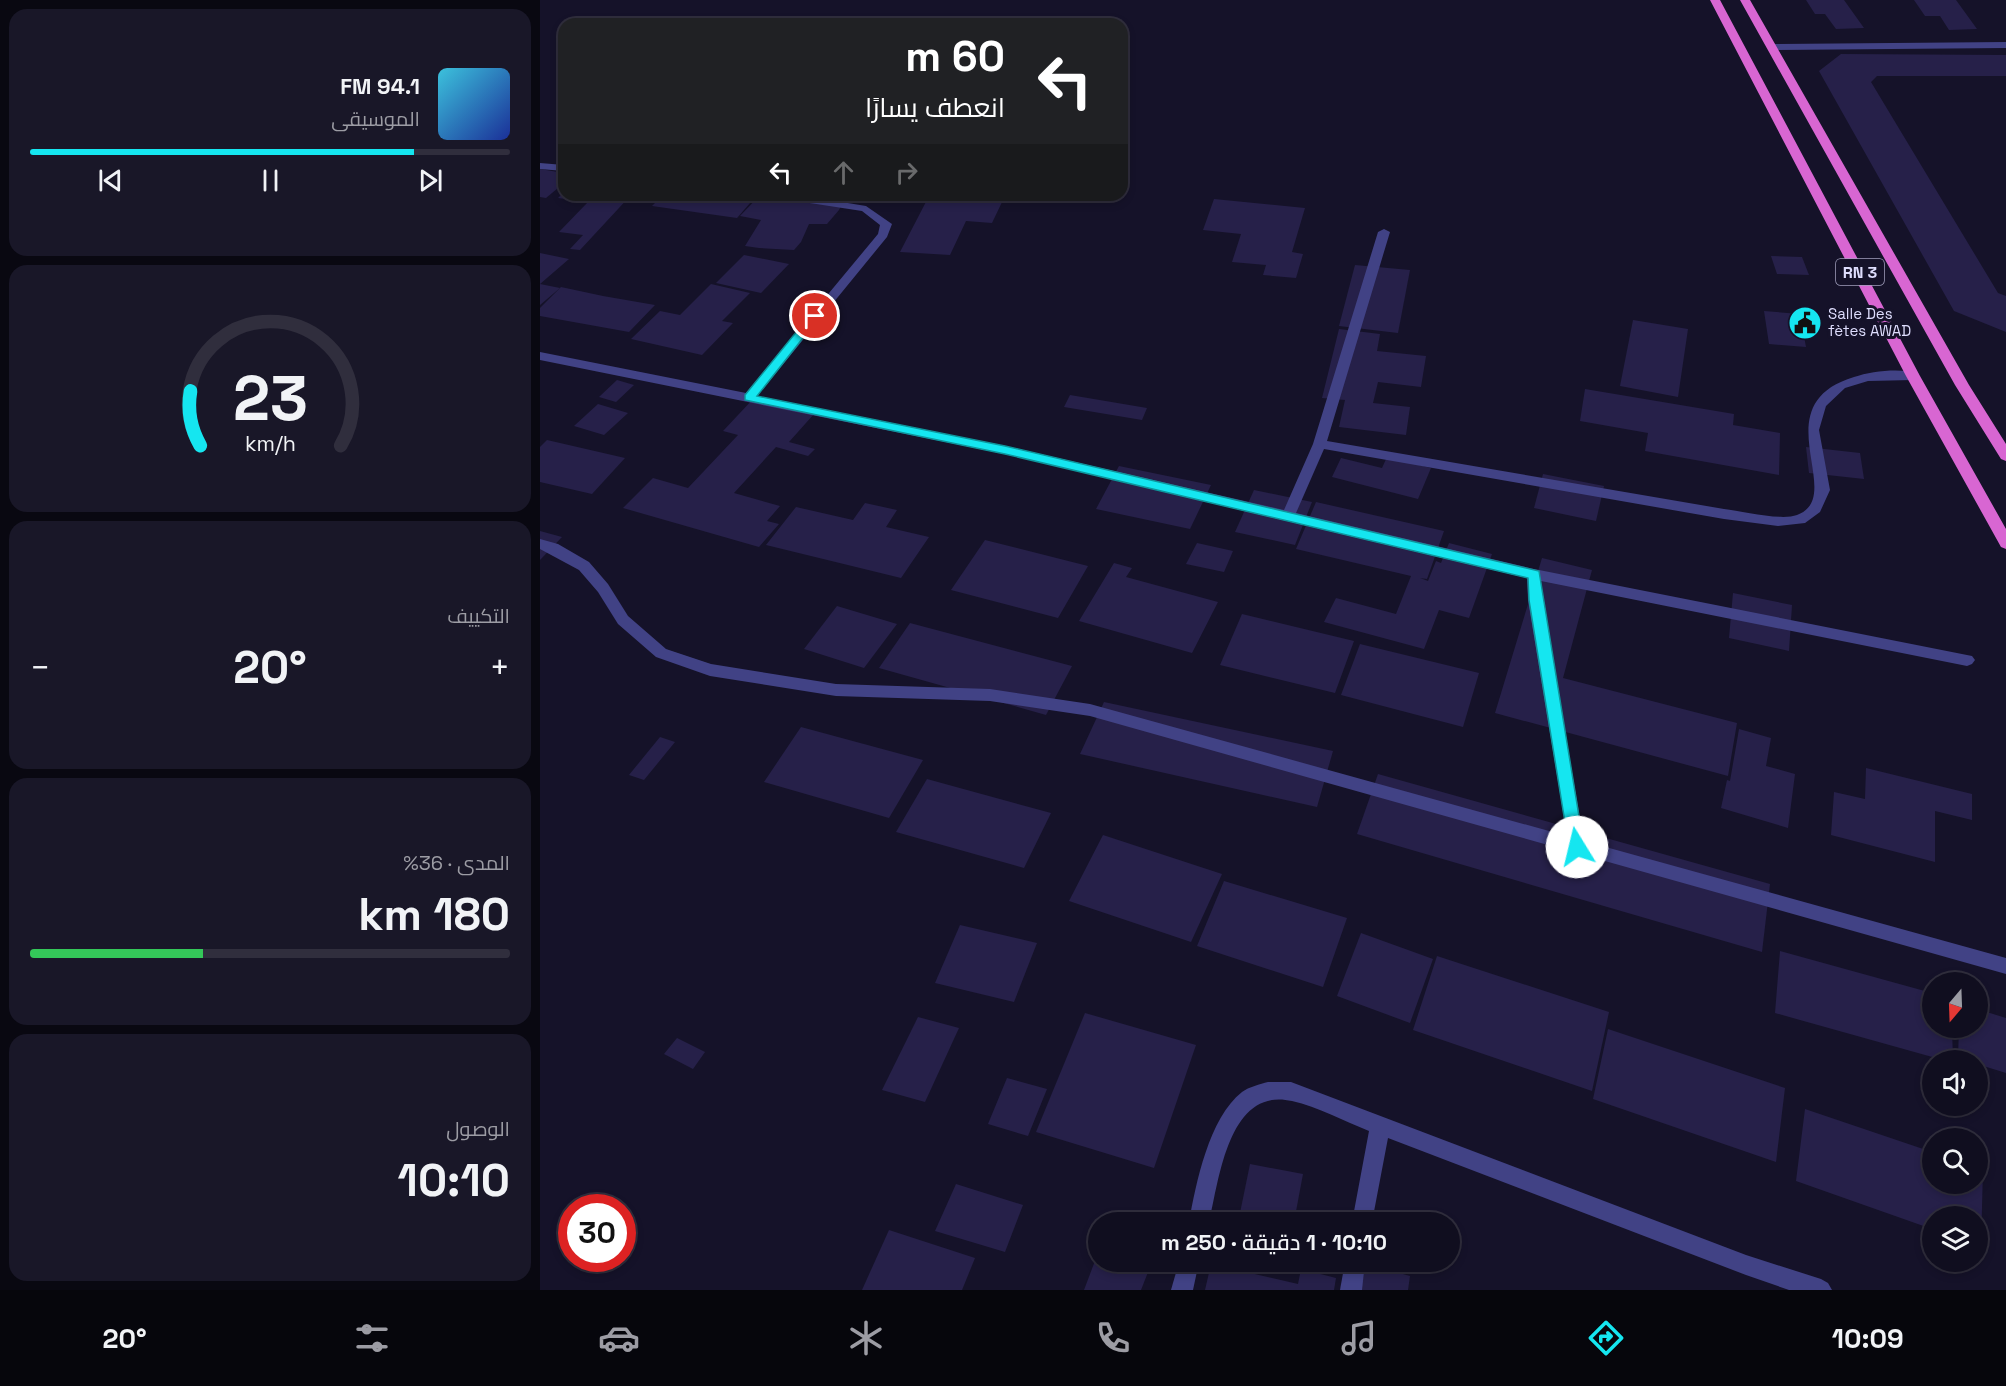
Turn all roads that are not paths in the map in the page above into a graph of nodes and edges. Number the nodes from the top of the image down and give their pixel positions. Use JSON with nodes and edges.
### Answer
{"nodes":[{"id":1,"x":1716,"y":0,"type":"edge"},
{"id":2,"x":1745,"y":0,"type":"edge"},
{"id":3,"x":2006,"y":45,"type":"edge"},
{"id":4,"x":1773,"y":47,"type":"junction"},
{"id":5,"x":540,"y":166,"type":"edge"},
{"id":6,"x":558,"y":168,"type":"edge"},
{"id":7,"x":818,"y":201,"type":"edge"},
{"id":8,"x":1384,"y":232,"type":"dead end"},
{"id":9,"x":540,"y":356,"type":"edge"},
{"id":10,"x":1913,"y":376,"type":"junction"},
{"id":11,"x":750,"y":398,"type":"junction"},
{"id":12,"x":1320,"y":444,"type":"junction"},
{"id":13,"x":2006,"y":456,"type":"edge"},
{"id":14,"x":1288,"y":516,"type":"junction"},
{"id":15,"x":2006,"y":543,"type":"edge"},
{"id":16,"x":540,"y":544,"type":"edge"},
{"id":17,"x":1534,"y":574,"type":"junction"},
{"id":18,"x":1967,"y":660,"type":"dead end"},
{"id":19,"x":1577,"y":847,"type":"junction"},
{"id":20,"x":2006,"y":966,"type":"edge"},
{"id":21,"x":1380,"y":1126,"type":"junction"},
{"id":22,"x":1202,"y":1212,"type":"edge"},
{"id":23,"x":1364,"y":1212,"type":"edge"},
{"id":24,"x":1186,"y":1272,"type":"edge"},
{"id":25,"x":1354,"y":1272,"type":"edge"},
{"id":26,"x":1182,"y":1290,"type":"edge"},
{"id":27,"x":1351,"y":1290,"type":"edge"},
{"id":28,"x":1821,"y":1290,"type":"edge"}],
"edges":[{"from":1,"to":10,"type":"highway","number":"RN 3"},
{"from":2,"to":4,"type":"highway","number":"RN 3"},
{"from":3,"to":4,"type":"street"},
{"from":4,"to":13,"type":"highway","number":"RN 3"},
{"from":5,"to":6,"type":"street"},
{"from":7,"to":11,"type":"street"},
{"from":8,"to":12,"type":"street"},
{"from":9,"to":11,"type":"street"},
{"from":10,"to":12,"type":"street"},
{"from":10,"to":15,"type":"highway","number":"RN 3"},
{"from":11,"to":14,"type":"street"},
{"from":12,"to":14,"type":"street"},
{"from":14,"to":17,"type":"street"},
{"from":16,"to":19,"type":"street"},
{"from":17,"to":18,"type":"street"},
{"from":17,"to":19,"type":"street"},
{"from":19,"to":20,"type":"street"},
{"from":21,"to":22,"type":"street"},
{"from":21,"to":23,"type":"street"},
{"from":21,"to":28,"type":"street"},
{"from":24,"to":26,"type":"street"},
{"from":25,"to":27,"type":"street"}]}
